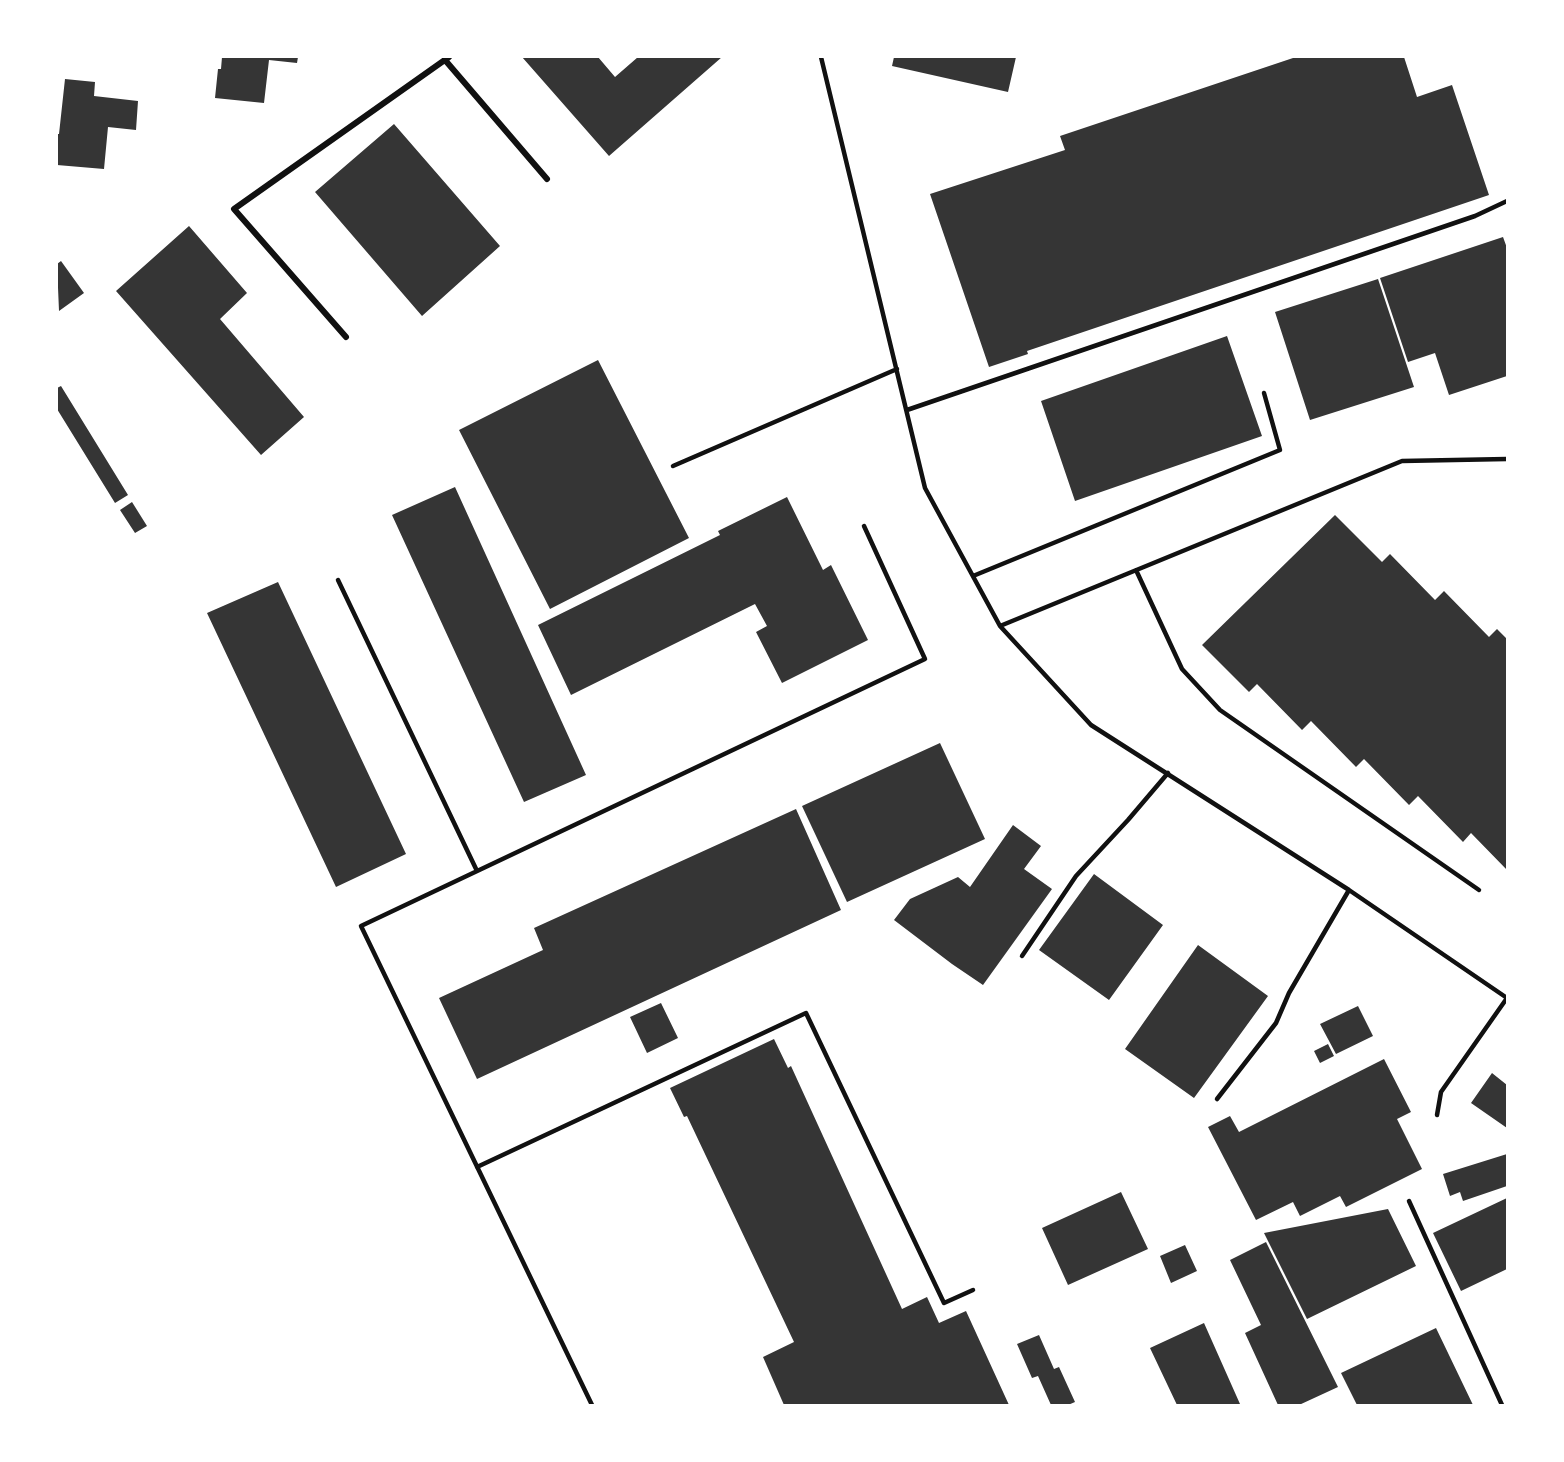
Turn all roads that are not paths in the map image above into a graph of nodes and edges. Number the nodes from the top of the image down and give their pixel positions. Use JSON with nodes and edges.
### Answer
{"nodes":[{"id":1,"x":822,"y":57,"type":"edge"},
{"id":2,"x":447,"y":58,"type":"edge"},
{"id":3,"x":547,"y":179,"type":"dead end"},
{"id":4,"x":1507,"y":201,"type":"edge"},
{"id":5,"x":346,"y":337,"type":"dead end"},
{"id":6,"x":897,"y":369,"type":"junction"},
{"id":7,"x":1264,"y":393,"type":"dead end"},
{"id":8,"x":907,"y":410,"type":"junction"},
{"id":9,"x":1507,"y":459,"type":"edge"},
{"id":10,"x":673,"y":466,"type":"dead end"},
{"id":11,"x":864,"y":526,"type":"dead end"},
{"id":12,"x":1136,"y":570,"type":"junction"},
{"id":13,"x":973,"y":576,"type":"junction"},
{"id":14,"x":338,"y":580,"type":"dead end"},
{"id":15,"x":1000,"y":626,"type":"junction"},
{"id":16,"x":1168,"y":773,"type":"junction"},
{"id":17,"x":477,"y":871,"type":"junction"},
{"id":18,"x":1349,"y":890,"type":"junction"},
{"id":19,"x":1479,"y":890,"type":"dead end"},
{"id":20,"x":1022,"y":956,"type":"dead end"},
{"id":21,"x":1507,"y":998,"type":"edge"},
{"id":22,"x":1216,"y":1099,"type":"dead end"},
{"id":23,"x":1437,"y":1116,"type":"dead end"},
{"id":24,"x":477,"y":1167,"type":"junction"},
{"id":25,"x":1409,"y":1202,"type":"dead end"},
{"id":26,"x":973,"y":1290,"type":"dead end"},
{"id":27,"x":592,"y":1405,"type":"edge"},
{"id":28,"x":1502,"y":1405,"type":"edge"}],
"edges":[{"from":1,"to":6,"type":"lane"},
{"from":2,"to":3,"type":"street"},
{"from":2,"to":5,"type":"street"},
{"from":4,"to":8,"type":"lane"},
{"from":6,"to":8,"type":"lane"},
{"from":6,"to":10,"type":"lane"},
{"from":7,"to":13,"type":"lane"},
{"from":8,"to":13,"type":"lane"},
{"from":9,"to":12,"type":"lane"},
{"from":11,"to":17,"type":"lane"},
{"from":12,"to":15,"type":"lane"},
{"from":12,"to":19,"type":"lane"},
{"from":13,"to":15,"type":"lane"},
{"from":14,"to":17,"type":"lane"},
{"from":15,"to":16,"type":"lane"},
{"from":16,"to":18,"type":"lane"},
{"from":16,"to":20,"type":"lane"},
{"from":17,"to":24,"type":"lane"},
{"from":18,"to":21,"type":"lane"},
{"from":18,"to":22,"type":"lane"},
{"from":21,"to":23,"type":"lane"},
{"from":24,"to":26,"type":"lane"},
{"from":24,"to":27,"type":"lane"},
{"from":25,"to":28,"type":"lane"}]}
